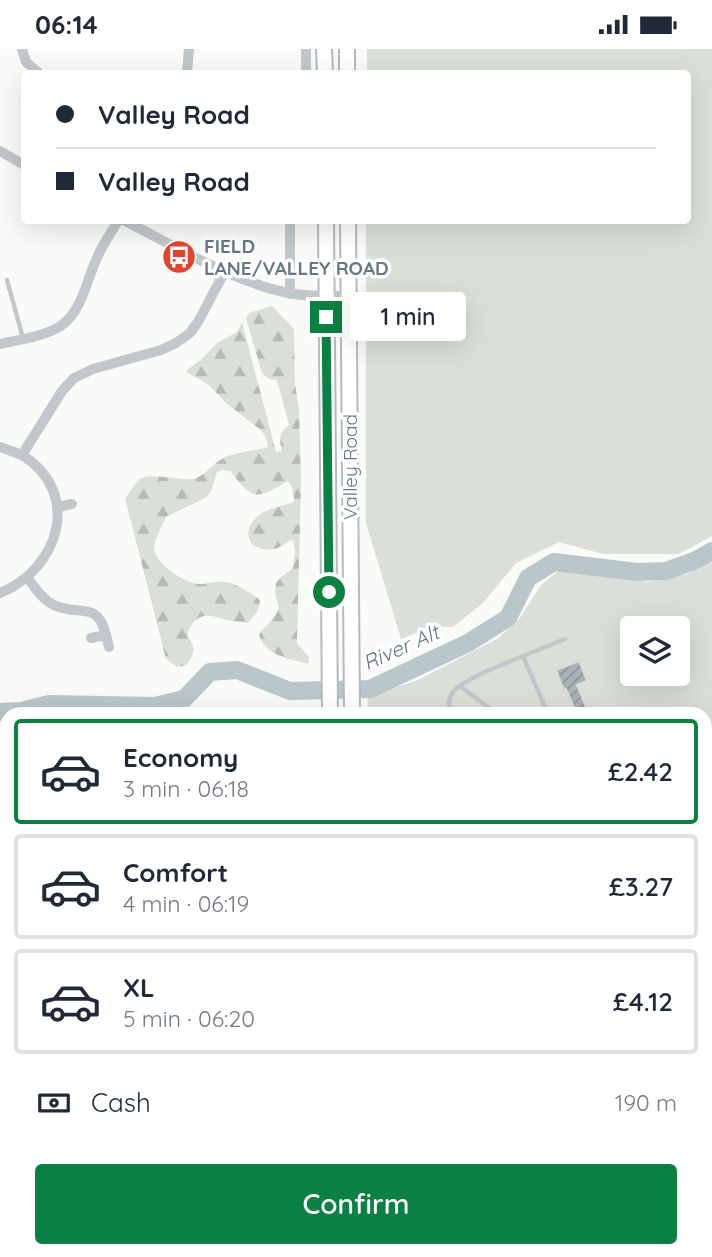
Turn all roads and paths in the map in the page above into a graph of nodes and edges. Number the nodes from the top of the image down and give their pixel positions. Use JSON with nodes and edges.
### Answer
{"nodes":[{"id":1,"x":22,"y":49,"type":"edge"},
{"id":2,"x":189,"y":49,"type":"edge"},
{"id":3,"x":306,"y":49,"type":"edge"},
{"id":4,"x":324,"y":49,"type":"edge"},
{"id":5,"x":347,"y":49,"type":"edge"},
{"id":6,"x":36,"y":70,"type":"edge"},
{"id":7,"x":187,"y":70,"type":"edge"},
{"id":8,"x":306,"y":70,"type":"edge"},
{"id":9,"x":325,"y":70,"type":"edge"},
{"id":10,"x":348,"y":70,"type":"edge"},
{"id":11,"x":0,"y":151,"type":"edge"},
{"id":12,"x":21,"y":163,"type":"edge"},
{"id":13,"x":116,"y":224,"type":"edge"},
{"id":14,"x":131,"y":224,"type":"edge"},
{"id":15,"x":290,"y":224,"type":"edge"},
{"id":16,"x":326,"y":224,"type":"edge"},
{"id":17,"x":348,"y":224,"type":"edge"},
{"id":18,"x":225,"y":271,"type":"junction"},
{"id":19,"x":7,"y":280,"type":"dead end"},
{"id":20,"x":290,"y":294,"type":"junction"},
{"id":21,"x":326,"y":296,"type":"junction"},
{"id":22,"x":349,"y":296,"type":"junction"},
{"id":23,"x":23,"y":338,"type":"junction"},
{"id":24,"x":0,"y":344,"type":"edge"},
{"id":25,"x":0,"y":447,"type":"edge"},
{"id":26,"x":22,"y":455,"type":"junction"},
{"id":27,"x":72,"y":504,"type":"dead end"},
{"id":28,"x":57,"y":507,"type":"junction"},
{"id":29,"x":27,"y":577,"type":"junction"},
{"id":30,"x":0,"y":593,"type":"edge"},
{"id":31,"x":106,"y":635,"type":"junction"},
{"id":32,"x":91,"y":638,"type":"dead end"},
{"id":33,"x":565,"y":639,"type":"dead end"},
{"id":34,"x":109,"y":647,"type":"dead end"},
{"id":35,"x":523,"y":656,"type":"junction"},
{"id":36,"x":460,"y":686,"type":"junction"},
{"id":37,"x":330,"y":707,"type":"edge"},
{"id":38,"x":352,"y":707,"type":"edge"},
{"id":39,"x":450,"y":707,"type":"edge"},
{"id":40,"x":488,"y":707,"type":"edge"},
{"id":41,"x":545,"y":707,"type":"edge"}],
"edges":[{"from":1,"to":6,"type":"street"},
{"from":2,"to":7,"type":"street"},
{"from":3,"to":8,"type":"street"},
{"from":4,"to":9,"type":"main road"},
{"from":5,"to":10,"type":"main road"},
{"from":11,"to":12,"type":"street"},
{"from":13,"to":23,"type":"street"},
{"from":14,"to":18,"type":"street"},
{"from":15,"to":20,"type":"street"},
{"from":16,"to":21,"type":"main road","name":"Valley Road"},
{"from":17,"to":22,"type":"main road","name":"Valley Road"},
{"from":18,"to":20,"type":"street"},
{"from":18,"to":26,"type":"street"},
{"from":19,"to":23,"type":"lane"},
{"from":20,"to":21,"type":"street"},
{"from":21,"to":22,"type":"street"},
{"from":21,"to":37,"type":"main road","name":"Valley Road"},
{"from":22,"to":38,"type":"main road","name":"Valley Road"},
{"from":23,"to":24,"type":"street"},
{"from":25,"to":26,"type":"street"},
{"from":26,"to":28,"type":"street"},
{"from":27,"to":28,"type":"street"},
{"from":28,"to":29,"type":"street"},
{"from":29,"to":30,"type":"street"},
{"from":29,"to":31,"type":"street"},
{"from":31,"to":32,"type":"street"},
{"from":31,"to":34,"type":"street"},
{"from":33,"to":35,"type":"lane"},
{"from":35,"to":36,"type":"lane"},
{"from":35,"to":41,"type":"lane"},
{"from":36,"to":39,"type":"lane"},
{"from":36,"to":40,"type":"lane"}]}
